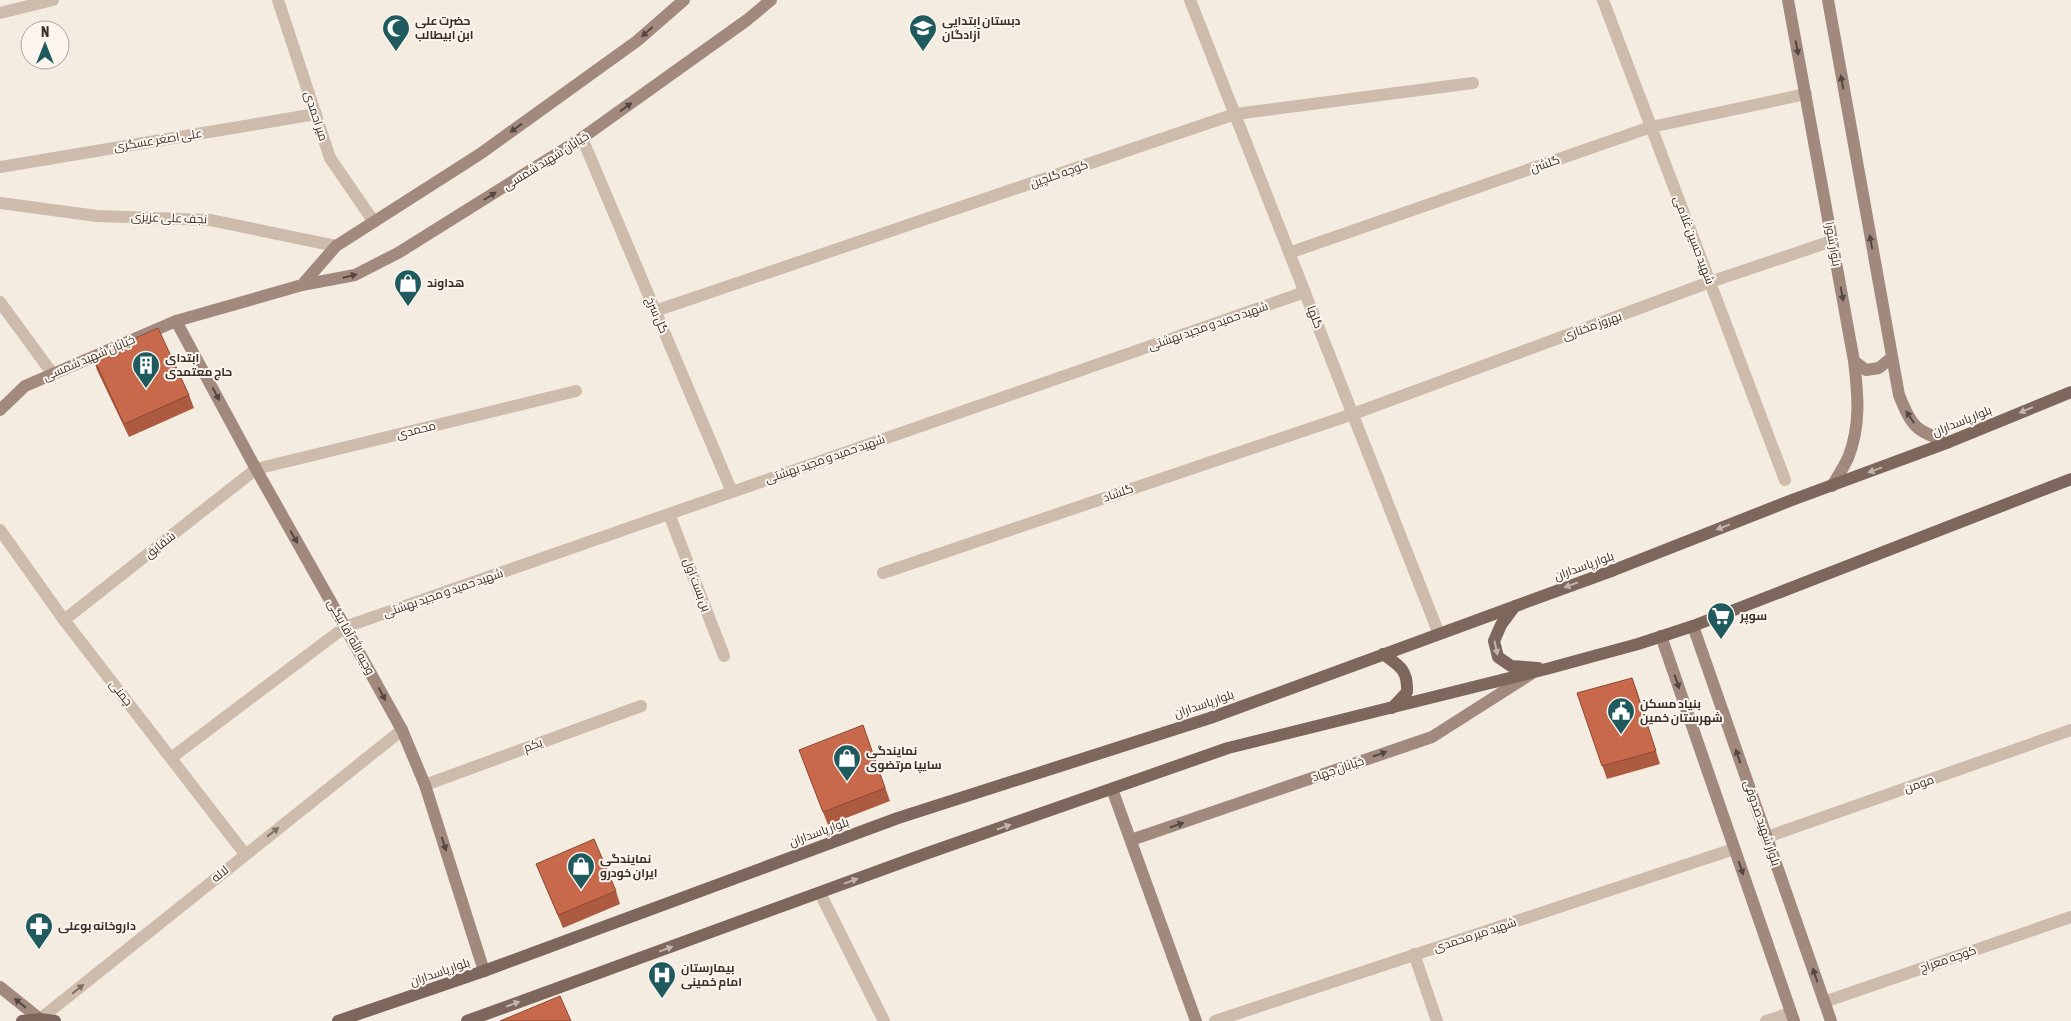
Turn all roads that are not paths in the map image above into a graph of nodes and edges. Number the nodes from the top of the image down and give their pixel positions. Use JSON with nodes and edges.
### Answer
{"nodes":[{"id":1,"x":53,"y":0,"type":"edge"},
{"id":2,"x":278,"y":0,"type":"edge"},
{"id":3,"x":684,"y":0,"type":"edge"},
{"id":4,"x":771,"y":0,"type":"edge"},
{"id":5,"x":1190,"y":0,"type":"edge"},
{"id":6,"x":1603,"y":0,"type":"edge"},
{"id":7,"x":1788,"y":0,"type":"edge"},
{"id":8,"x":1828,"y":0,"type":"edge"},
{"id":9,"x":0,"y":13,"type":"edge"},
{"id":10,"x":1473,"y":83,"type":"dead end"},
{"id":11,"x":1806,"y":94,"type":"junction"},
{"id":12,"x":316,"y":114,"type":"junction"},
{"id":13,"x":1235,"y":114,"type":"junction"},
{"id":14,"x":1651,"y":127,"type":"junction"},
{"id":15,"x":582,"y":138,"type":"junction"},
{"id":16,"x":0,"y":166,"type":"edge"},
{"id":17,"x":0,"y":203,"type":"edge"},
{"id":18,"x":374,"y":222,"type":"junction"},
{"id":19,"x":1832,"y":241,"type":"junction"},
{"id":20,"x":336,"y":246,"type":"junction"},
{"id":21,"x":1289,"y":253,"type":"junction"},
{"id":22,"x":1710,"y":282,"type":"junction"},
{"id":23,"x":302,"y":285,"type":"junction"},
{"id":24,"x":1305,"y":292,"type":"junction"},
{"id":25,"x":0,"y":302,"type":"edge"},
{"id":26,"x":655,"y":311,"type":"junction"},
{"id":27,"x":176,"y":321,"type":"junction"},
{"id":28,"x":1891,"y":358,"type":"junction"},
{"id":29,"x":1854,"y":361,"type":"junction"},
{"id":30,"x":52,"y":373,"type":"junction"},
{"id":31,"x":576,"y":391,"type":"dead end"},
{"id":32,"x":2071,"y":392,"type":"edge"},
{"id":33,"x":0,"y":410,"type":"edge"},
{"id":34,"x":1353,"y":414,"type":"junction"},
{"id":35,"x":1949,"y":442,"type":"junction"},
{"id":36,"x":256,"y":469,"type":"junction"},
{"id":37,"x":2071,"y":479,"type":"edge"},
{"id":38,"x":1785,"y":480,"type":"dead end"},
{"id":39,"x":1832,"y":486,"type":"junction"},
{"id":40,"x":732,"y":492,"type":"junction"},
{"id":41,"x":669,"y":514,"type":"junction"},
{"id":42,"x":0,"y":530,"type":"edge"},
{"id":43,"x":883,"y":573,"type":"dead end"},
{"id":44,"x":1515,"y":606,"type":"junction"},
{"id":45,"x":64,"y":620,"type":"junction"},
{"id":46,"x":1693,"y":626,"type":"junction"},
{"id":47,"x":346,"y":627,"type":"junction"},
{"id":48,"x":1439,"y":634,"type":"junction"},
{"id":49,"x":1661,"y":636,"type":"junction"},
{"id":50,"x":1383,"y":654,"type":"junction"},
{"id":51,"x":724,"y":656,"type":"dead end"},
{"id":52,"x":1550,"y":668,"type":"junction"},
{"id":53,"x":1533,"y":673,"type":"junction"},
{"id":54,"x":642,"y":706,"type":"dead end"},
{"id":55,"x":1392,"y":708,"type":"junction"},
{"id":56,"x":402,"y":730,"type":"junction"},
{"id":57,"x":2071,"y":730,"type":"edge"},
{"id":58,"x":171,"y":758,"type":"junction"},
{"id":59,"x":425,"y":785,"type":"junction"},
{"id":60,"x":1112,"y":788,"type":"junction"},
{"id":61,"x":1767,"y":837,"type":"junction"},
{"id":62,"x":1131,"y":840,"type":"junction"},
{"id":63,"x":1734,"y":848,"type":"junction"},
{"id":64,"x":245,"y":854,"type":"junction"},
{"id":65,"x":820,"y":893,"type":"junction"},
{"id":66,"x":2071,"y":917,"type":"edge"},
{"id":67,"x":1414,"y":954,"type":"junction"},
{"id":68,"x":484,"y":971,"type":"junction"},
{"id":69,"x":0,"y":988,"type":"edge"},
{"id":70,"x":1824,"y":1002,"type":"junction"},
{"id":71,"x":1793,"y":1017,"type":"edge"},
{"id":72,"x":40,"y":1020,"type":"edge"},
{"id":73,"x":22,"y":1021,"type":"edge"},
{"id":74,"x":55,"y":1021,"type":"edge"},
{"id":75,"x":338,"y":1021,"type":"edge"},
{"id":76,"x":467,"y":1021,"type":"edge"},
{"id":77,"x":884,"y":1021,"type":"edge"},
{"id":78,"x":1196,"y":1021,"type":"edge"},
{"id":79,"x":1215,"y":1021,"type":"edge"},
{"id":80,"x":1437,"y":1021,"type":"edge"},
{"id":81,"x":1766,"y":1021,"type":"edge"},
{"id":82,"x":1831,"y":1021,"type":"edge"}],
"edges":[{"from":1,"to":9,"type":"street"},
{"from":2,"to":12,"type":"street","name":"میر احمدی"},
{"from":3,"to":18,"type":"street","one_way":true},
{"from":15,"to":4,"type":"street","name":"خیابان شهید شمسی","one_way":true},
{"from":5,"to":13,"type":"street","name":"گلها"},
{"from":6,"to":14,"type":"street","name":"شهید حسین غلامی"},
{"from":7,"to":11,"type":"street","name":"بلوار شورا","one_way":true},
{"from":28,"to":8,"type":"street","one_way":true},
{"from":10,"to":13,"type":"street","name":"کوچه گلچین"},
{"from":11,"to":14,"type":"street","name":"گلشن"},
{"from":11,"to":19,"type":"street","name":"بلوار شورا"},
{"from":12,"to":16,"type":"street","name":"علی اصغر عسگری"},
{"from":12,"to":18,"type":"street","name":"میر احمدی"},
{"from":13,"to":21,"type":"street","name":"گلها"},
{"from":13,"to":26,"type":"street","name":"کوچه گلچین"},
{"from":14,"to":21,"type":"street","name":"گلشن"},
{"from":14,"to":22,"type":"street","name":"شهید حسین غلامی"},
{"from":23,"to":15,"type":"street","name":"خیابان شهید شمسی","one_way":true},
{"from":15,"to":26,"type":"street","name":"گل سرخ"},
{"from":17,"to":20,"type":"street","name":"نجف علی عزیزی"},
{"from":18,"to":20,"type":"street"},
{"from":19,"to":22,"type":"street","name":"بهروز مختاری"},
{"from":19,"to":29,"type":"street","name":"بلوار شورا","one_way":true},
{"from":20,"to":23,"type":"street"},
{"from":21,"to":24,"type":"street","name":"گلها"},
{"from":22,"to":34,"type":"street","name":"بهروز مختاری"},
{"from":22,"to":38,"type":"street","name":"شهید حسین غلامی"},
{"from":23,"to":27,"type":"street","name":"خیابان شهید شمسی"},
{"from":24,"to":34,"type":"street","name":"گلها"},
{"from":24,"to":40,"type":"street","name":"شهید حمید و مجید بهشتی"},
{"from":25,"to":30,"type":"street"},
{"from":26,"to":40,"type":"street","name":"گل سرخ"},
{"from":27,"to":30,"type":"street","name":"خیابان شهید شمسی"},
{"from":27,"to":36,"type":"street","name":"وجیه الله آقا بیگی","one_way":true},
{"from":28,"to":29,"type":"street"},
{"from":35,"to":28,"type":"street","one_way":true},
{"from":29,"to":39,"type":"street","name":"بلوار شورا"},
{"from":30,"to":33,"type":"street","name":"خیابان شهید شمسی"},
{"from":31,"to":36,"type":"street","name":"محمدی"},
{"from":32,"to":35,"type":"main road","name":"بلوار پاسداران","one_way":true},
{"from":34,"to":43,"type":"street","name":"گلشاد"},
{"from":34,"to":48,"type":"street","name":"گلها"},
{"from":35,"to":39,"type":"main road","name":"بلوار پاسداران","one_way":true},
{"from":36,"to":45,"type":"street","name":"شقایق"},
{"from":36,"to":47,"type":"street","name":"وجیه الله آقا بیگی","one_way":true},
{"from":37,"to":46,"type":"main road"},
{"from":39,"to":44,"type":"main road","name":"بلوار پاسداران","one_way":true},
{"from":40,"to":41,"type":"street","name":"شهید حمید و مجید بهشتی"},
{"from":41,"to":47,"type":"street","name":"شهید حمید و مجید بهشتی"},
{"from":41,"to":51,"type":"street","name":"بن بست اول"},
{"from":42,"to":45,"type":"street","name":"چمنی"},
{"from":44,"to":48,"type":"main road","name":"بلوار پاسداران"},
{"from":44,"to":52,"type":"main road","one_way":true},
{"from":45,"to":58,"type":"street","name":"چمنی"},
{"from":46,"to":49,"type":"main road"},
{"from":61,"to":46,"type":"street","name":"بلوار شهید صدوقی","one_way":true},
{"from":47,"to":56,"type":"street","name":"وجیه الله آقا بیگی","one_way":true},
{"from":47,"to":58,"type":"street","name":"شهید حمید و مجید بهشتی"},
{"from":48,"to":50,"type":"main road","name":"بلوار پاسداران"},
{"from":49,"to":52,"type":"main road"},
{"from":49,"to":63,"type":"street","one_way":true},
{"from":50,"to":55,"type":"main road"},
{"from":50,"to":68,"type":"main road","name":"بلوار پاسداران"},
{"from":52,"to":53,"type":"main road"},
{"from":53,"to":55,"type":"main road"},
{"from":62,"to":53,"type":"street","name":"خیابان جهاد","one_way":true},
{"from":54,"to":59,"type":"street","name":"یکم"},
{"from":55,"to":60,"type":"main road"},
{"from":56,"to":59,"type":"street","name":"وجیه الله آقا بیگی"},
{"from":64,"to":56,"type":"street","name":"لاله","one_way":true},
{"from":57,"to":61,"type":"street","name":"مومن"},
{"from":58,"to":64,"type":"street","name":"چمنی"},
{"from":59,"to":68,"type":"street","name":"وجیه الله آقا بیگی","one_way":true},
{"from":60,"to":62,"type":"street"},
{"from":65,"to":60,"type":"main road","one_way":true},
{"from":70,"to":61,"type":"street","name":"بلوار شهید صدوقی","one_way":true},
{"from":62,"to":78,"type":"street"},
{"from":63,"to":67,"type":"street","name":"شهید میر محمدی"},
{"from":63,"to":71,"type":"street","one_way":true},
{"from":72,"to":64,"type":"street","name":"لاله","one_way":true},
{"from":76,"to":65,"type":"main road","one_way":true},
{"from":65,"to":77,"type":"street"},
{"from":66,"to":70,"type":"street","name":"کوچه معراج"},
{"from":67,"to":79,"type":"street","name":"شهید میر محمدی"},
{"from":67,"to":80,"type":"street"},
{"from":68,"to":75,"type":"main road","name":"بلوار پاسداران"},
{"from":72,"to":69,"type":"street","one_way":true},
{"from":70,"to":82,"type":"street","name":"بلوار شهید صدوقی"},
{"from":71,"to":81,"type":"street"},
{"from":72,"to":73,"type":"main road"},
{"from":72,"to":74,"type":"main road"}]}
